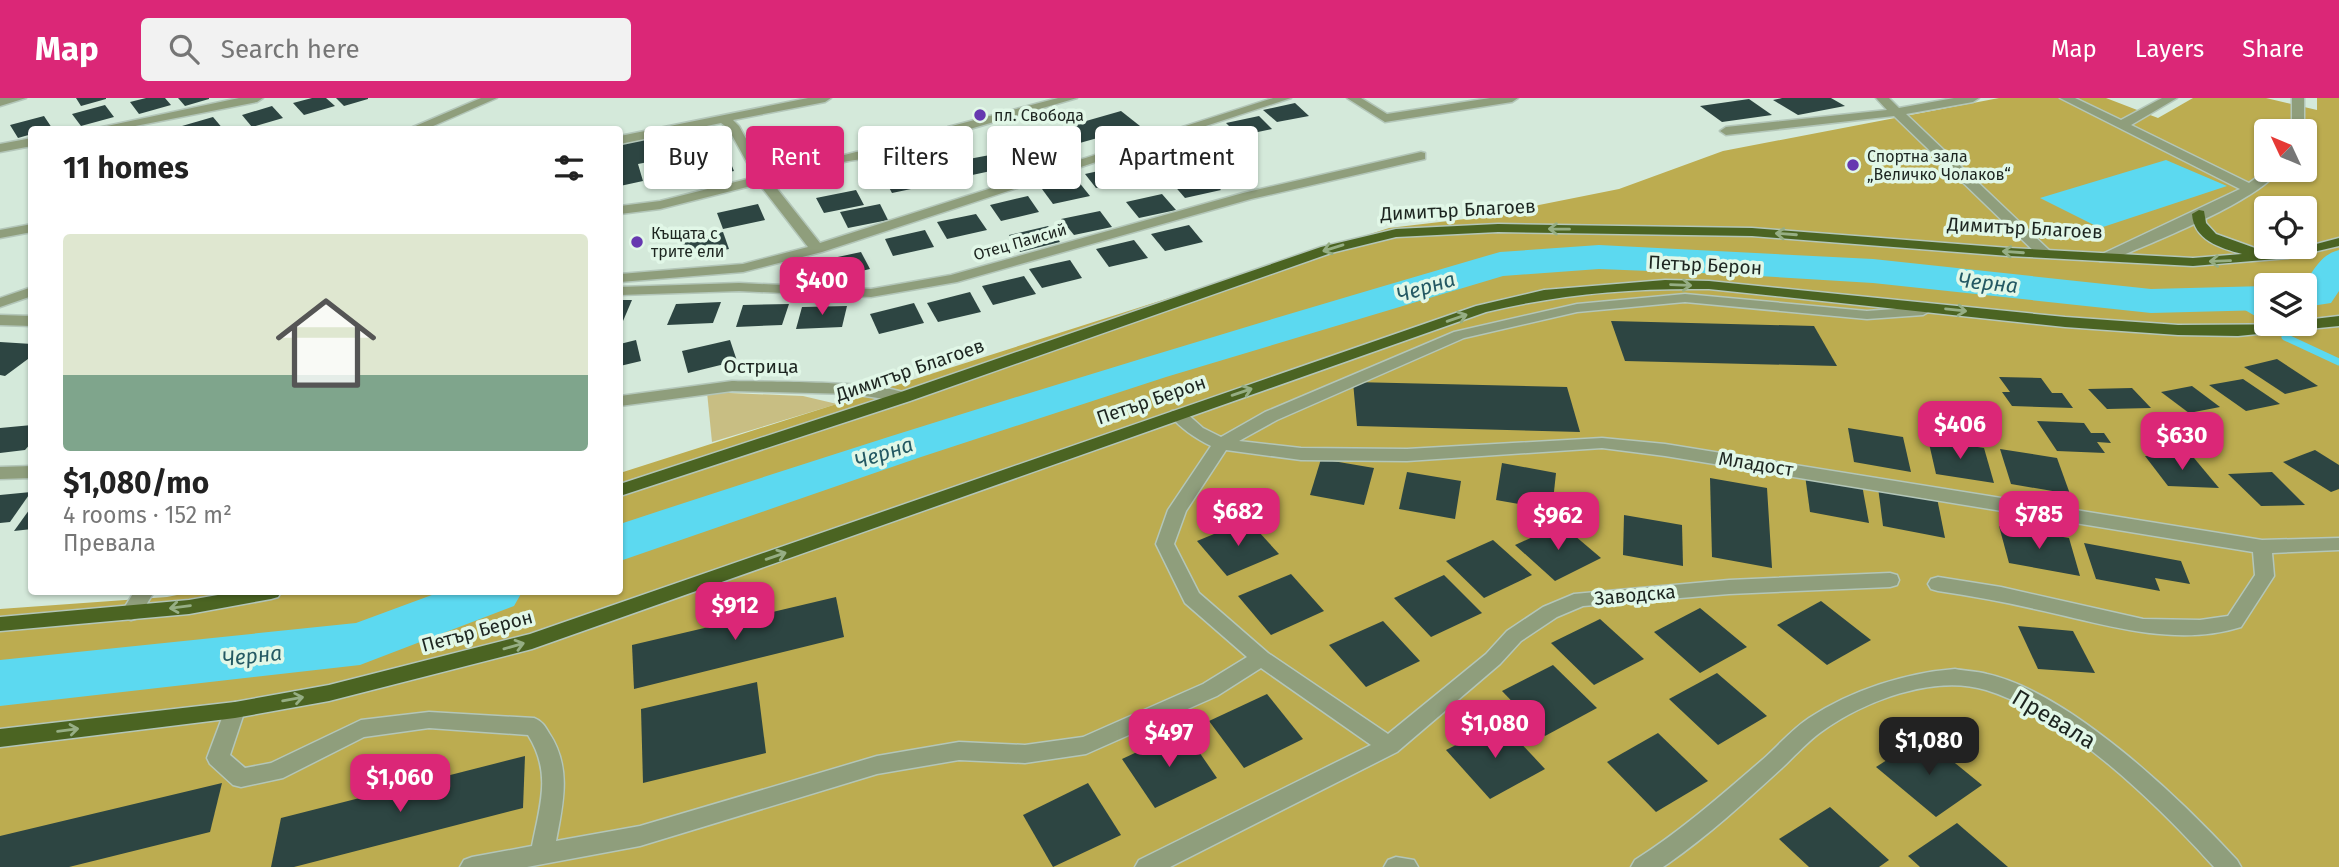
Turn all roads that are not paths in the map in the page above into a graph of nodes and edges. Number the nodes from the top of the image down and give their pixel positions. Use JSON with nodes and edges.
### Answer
{"nodes":[{"id":1,"x":20,"y":98,"type":"edge"},
{"id":2,"x":257,"y":98,"type":"edge"},
{"id":3,"x":491,"y":98,"type":"edge"},
{"id":4,"x":825,"y":98,"type":"edge"},
{"id":5,"x":1071,"y":98,"type":"edge"},
{"id":6,"x":1285,"y":98,"type":"edge"},
{"id":7,"x":1353,"y":98,"type":"edge"},
{"id":8,"x":1512,"y":98,"type":"edge"},
{"id":9,"x":1882,"y":98,"type":"edge"},
{"id":10,"x":1973,"y":98,"type":"edge"},
{"id":11,"x":2066,"y":98,"type":"edge"},
{"id":12,"x":2171,"y":98,"type":"edge"},
{"id":13,"x":2294,"y":99,"type":"edge"},
{"id":14,"x":0,"y":102,"type":"edge"},
{"id":15,"x":1897,"y":112,"type":"junction"},
{"id":16,"x":723,"y":119,"type":"junction"},
{"id":17,"x":2296,"y":119,"type":"edge"},
{"id":18,"x":2122,"y":125,"type":"junction"},
{"id":19,"x":114,"y":126,"type":"edge"},
{"id":20,"x":422,"y":126,"type":"edge"},
{"id":21,"x":1726,"y":131,"type":"dead end"},
{"id":22,"x":623,"y":139,"type":"edge"},
{"id":23,"x":28,"y":143,"type":"edge"},
{"id":24,"x":0,"y":148,"type":"edge"},
{"id":25,"x":746,"y":149,"type":"edge"},
{"id":26,"x":1422,"y":156,"type":"dead end"},
{"id":27,"x":844,"y":159,"type":"edge"},
{"id":28,"x":2257,"y":182,"type":"edge"},
{"id":29,"x":746,"y":184,"type":"edge"},
{"id":30,"x":2249,"y":188,"type":"junction"},
{"id":31,"x":770,"y":189,"type":"edge"},
{"id":32,"x":623,"y":211,"type":"edge"},
{"id":33,"x":2199,"y":214,"type":"junction"},
{"id":34,"x":28,"y":229,"type":"edge"},
{"id":35,"x":0,"y":234,"type":"edge"},
{"id":36,"x":2339,"y":242,"type":"edge"},
{"id":37,"x":2317,"y":247,"type":"edge"},
{"id":38,"x":817,"y":249,"type":"junction"},
{"id":39,"x":2254,"y":251,"type":"edge"},
{"id":40,"x":2045,"y":254,"type":"junction"},
{"id":41,"x":2254,"y":257,"type":"edge"},
{"id":42,"x":2105,"y":258,"type":"junction"},
{"id":43,"x":623,"y":278,"type":"edge"},
{"id":44,"x":623,"y":291,"type":"edge"},
{"id":45,"x":28,"y":292,"type":"edge"},
{"id":46,"x":0,"y":303,"type":"edge"},
{"id":47,"x":1923,"y":311,"type":"dead end"},
{"id":48,"x":0,"y":320,"type":"edge"},
{"id":49,"x":28,"y":321,"type":"edge"},
{"id":50,"x":2339,"y":321,"type":"edge"},
{"id":51,"x":904,"y":397,"type":"junction"},
{"id":52,"x":623,"y":401,"type":"edge"},
{"id":53,"x":1178,"y":415,"type":"junction"},
{"id":54,"x":1221,"y":444,"type":"junction"},
{"id":55,"x":28,"y":472,"type":"edge"},
{"id":56,"x":0,"y":473,"type":"edge"},
{"id":57,"x":623,"y":488,"type":"edge"},
{"id":58,"x":2339,"y":544,"type":"edge"},
{"id":59,"x":2263,"y":547,"type":"junction"},
{"id":60,"x":1890,"y":580,"type":"dead end"},
{"id":61,"x":1938,"y":584,"type":"dead end"},
{"id":62,"x":143,"y":595,"type":"edge"},
{"id":63,"x":255,"y":595,"type":"edge"},
{"id":64,"x":131,"y":613,"type":"junction"},
{"id":65,"x":0,"y":624,"type":"edge"},
{"id":66,"x":1261,"y":658,"type":"junction"},
{"id":67,"x":235,"y":710,"type":"junction"},
{"id":68,"x":0,"y":738,"type":"edge"},
{"id":69,"x":1389,"y":746,"type":"junction"},
{"id":70,"x":542,"y":852,"type":"junction"},
{"id":71,"x":472,"y":867,"type":"edge"},
{"id":72,"x":1147,"y":867,"type":"edge"},
{"id":73,"x":1396,"y":867,"type":"edge"},
{"id":74,"x":1406,"y":867,"type":"edge"},
{"id":75,"x":1643,"y":867,"type":"edge"},
{"id":76,"x":2229,"y":867,"type":"edge"}],
"edges":[{"from":1,"to":14,"type":"street"},
{"from":2,"to":19,"type":"street"},
{"from":3,"to":20,"type":"street"},
{"from":4,"to":16,"type":"street"},
{"from":5,"to":27,"type":"street"},
{"from":6,"to":38,"type":"street"},
{"from":7,"to":8,"type":"street"},
{"from":9,"to":15,"type":"street"},
{"from":10,"to":15,"type":"street"},
{"from":11,"to":18,"type":"street"},
{"from":12,"to":18,"type":"street"},
{"from":13,"to":17,"type":"street"},
{"from":15,"to":21,"type":"street"},
{"from":15,"to":40,"type":"street"},
{"from":16,"to":22,"type":"street"},
{"from":16,"to":25,"type":"street"},
{"from":18,"to":30,"type":"street"},
{"from":23,"to":24,"type":"street"},
{"from":26,"to":44,"type":"street","name":"Отец Паисий"},
{"from":28,"to":30,"type":"street","name":"Димитър Благоев"},
{"from":29,"to":32,"type":"street"},
{"from":30,"to":33,"type":"street","name":"Димитър Благоев"},
{"from":31,"to":38,"type":"street"},
{"from":33,"to":39,"type":"main road"},
{"from":33,"to":42,"type":"street","name":"Димитър Благоев"},
{"from":34,"to":35,"type":"street"},
{"from":36,"to":37,"type":"main road"},
{"from":38,"to":43,"type":"street"},
{"from":40,"to":42,"type":"main road","name":"Димитър Благоев"},
{"from":40,"to":51,"type":"main road","name":"Димитър Благоев","one_way":true},
{"from":41,"to":42,"type":"main road","one_way":true},
{"from":45,"to":46,"type":"street"},
{"from":47,"to":54,"type":"street"},
{"from":48,"to":49,"type":"street"},
{"from":53,"to":50,"type":"main road","name":"Петър Берон","one_way":true},
{"from":51,"to":52,"type":"street","name":"Острица"},
{"from":51,"to":57,"type":"main road","name":"Димитър Благоев"},
{"from":53,"to":54,"type":"street","name":"Младост"},
{"from":67,"to":53,"type":"main road","name":"Петър Берон","one_way":true},
{"from":54,"to":59,"type":"street","name":"Младост"},
{"from":54,"to":66,"type":"street"},
{"from":55,"to":56,"type":"street"},
{"from":58,"to":59,"type":"street","name":"Младост"},
{"from":59,"to":61,"type":"street"},
{"from":60,"to":69,"type":"street","name":"Заводска"},
{"from":62,"to":64,"type":"street"},
{"from":63,"to":64,"type":"main road","one_way":true},
{"from":64,"to":65,"type":"main road"},
{"from":66,"to":69,"type":"street"},
{"from":66,"to":70,"type":"street"},
{"from":68,"to":67,"type":"main road","name":"Петър Берон","one_way":true},
{"from":67,"to":70,"type":"street"},
{"from":69,"to":72,"type":"street","name":"Заводска"},
{"from":70,"to":71,"type":"street"},
{"from":73,"to":74,"type":"street"},
{"from":75,"to":76,"type":"street","name":"Превала"}]}
